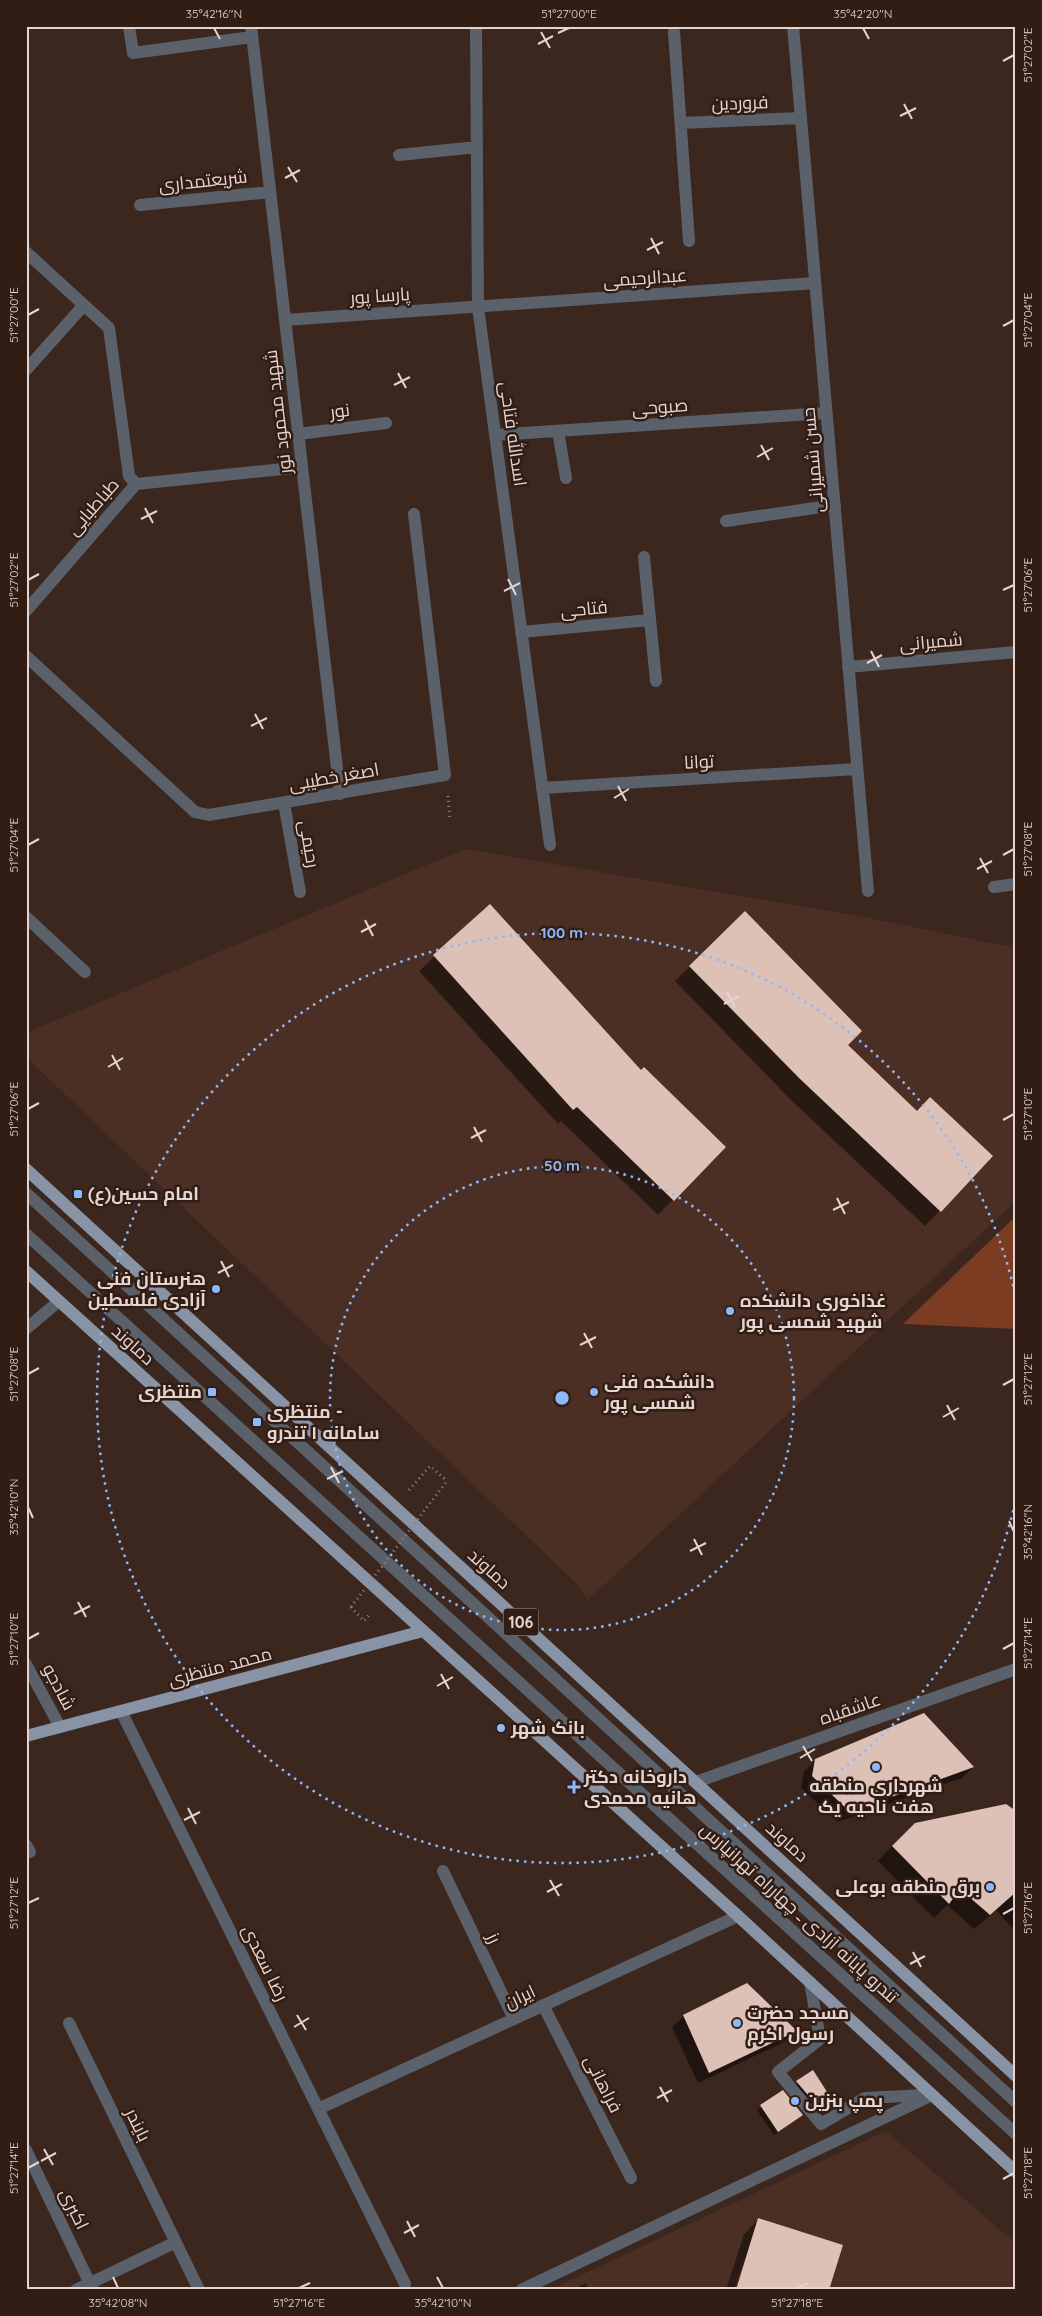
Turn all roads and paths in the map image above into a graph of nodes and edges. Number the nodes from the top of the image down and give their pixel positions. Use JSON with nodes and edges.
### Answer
{"nodes":[{"id":1,"x":129,"y":26,"type":"edge"},
{"id":2,"x":476,"y":26,"type":"edge"},
{"id":3,"x":793,"y":26,"type":"edge"},
{"id":4,"x":251,"y":32,"type":"edge"},
{"id":5,"x":674,"y":32,"type":"dead end"},
{"id":6,"x":801,"y":118,"type":"junction"},
{"id":7,"x":681,"y":123,"type":"junction"},
{"id":8,"x":477,"y":146,"type":"junction"},
{"id":9,"x":399,"y":155,"type":"dead end"},
{"id":10,"x":270,"y":192,"type":"junction"},
{"id":11,"x":140,"y":206,"type":"dead end"},
{"id":12,"x":689,"y":241,"type":"dead end"},
{"id":13,"x":26,"y":252,"type":"edge"},
{"id":14,"x":815,"y":283,"type":"junction"},
{"id":15,"x":84,"y":305,"type":"junction"},
{"id":16,"x":478,"y":307,"type":"junction"},
{"id":17,"x":285,"y":320,"type":"junction"},
{"id":18,"x":26,"y":370,"type":"edge"},
{"id":19,"x":826,"y":413,"type":"junction"},
{"id":20,"x":386,"y":423,"type":"dead end"},
{"id":21,"x":558,"y":431,"type":"junction"},
{"id":22,"x":298,"y":434,"type":"junction"},
{"id":23,"x":495,"y":435,"type":"junction"},
{"id":24,"x":302,"y":466,"type":"junction"},
{"id":25,"x":566,"y":478,"type":"dead end"},
{"id":26,"x":136,"y":484,"type":"junction"},
{"id":27,"x":835,"y":504,"type":"junction"},
{"id":28,"x":414,"y":514,"type":"dead end"},
{"id":29,"x":726,"y":521,"type":"dead end"},
{"id":30,"x":644,"y":557,"type":"dead end"},
{"id":31,"x":26,"y":611,"type":"edge"},
{"id":32,"x":650,"y":620,"type":"junction"},
{"id":33,"x":521,"y":632,"type":"junction"},
{"id":34,"x":1016,"y":652,"type":"edge"},
{"id":35,"x":26,"y":656,"type":"edge"},
{"id":36,"x":848,"y":667,"type":"junction"},
{"id":37,"x":656,"y":681,"type":"dead end"},
{"id":38,"x":857,"y":769,"type":"junction"},
{"id":39,"x":542,"y":788,"type":"junction"},
{"id":40,"x":340,"y":794,"type":"junction"},
{"id":41,"x":284,"y":803,"type":"junction"},
{"id":42,"x":550,"y":845,"type":"dead end"},
{"id":43,"x":1016,"y":884,"type":"edge"},
{"id":44,"x":994,"y":887,"type":"dead end"},
{"id":45,"x":868,"y":891,"type":"dead end"},
{"id":46,"x":300,"y":892,"type":"dead end"},
{"id":47,"x":26,"y":917,"type":"edge"},
{"id":48,"x":84,"y":972,"type":"dead end"},
{"id":49,"x":26,"y":1169,"type":"edge"},
{"id":50,"x":26,"y":1193,"type":"edge"},
{"id":51,"x":26,"y":1234,"type":"edge"},
{"id":52,"x":26,"y":1272,"type":"edge"},
{"id":53,"x":59,"y":1301,"type":"junction"},
{"id":54,"x":26,"y":1329,"type":"edge"},
{"id":55,"x":395,"y":1506,"type":"junction"},
{"id":56,"x":364,"y":1621,"type":"dead end"},
{"id":57,"x":423,"y":1631,"type":"junction"},
{"id":58,"x":26,"y":1664,"type":"edge"},
{"id":59,"x":1016,"y":1669,"type":"edge"},
{"id":60,"x":120,"y":1711,"type":"junction"},
{"id":61,"x":60,"y":1727,"type":"junction"},
{"id":62,"x":26,"y":1736,"type":"edge"},
{"id":63,"x":696,"y":1782,"type":"junction"},
{"id":64,"x":443,"y":1871,"type":"dead end"},
{"id":65,"x":738,"y":1916,"type":"junction"},
{"id":66,"x":810,"y":1982,"type":"junction"},
{"id":67,"x":543,"y":2006,"type":"junction"},
{"id":68,"x":514,"y":2019,"type":"junction"},
{"id":69,"x":69,"y":2023,"type":"dead end"},
{"id":70,"x":1016,"y":2076,"type":"edge"},
{"id":71,"x":932,"y":2095,"type":"junction"},
{"id":72,"x":1016,"y":2102,"type":"edge"},
{"id":73,"x":318,"y":2110,"type":"junction"},
{"id":74,"x":1016,"y":2134,"type":"edge"},
{"id":75,"x":26,"y":2150,"type":"edge"},
{"id":76,"x":1016,"y":2172,"type":"edge"},
{"id":77,"x":631,"y":2178,"type":"dead end"},
{"id":78,"x":176,"y":2242,"type":"junction"},
{"id":79,"x":405,"y":2284,"type":"dead end"},
{"id":80,"x":92,"y":2286,"type":"edge"},
{"id":81,"x":76,"y":2290,"type":"edge"},
{"id":82,"x":199,"y":2290,"type":"edge"},
{"id":83,"x":521,"y":2290,"type":"edge"}],
"edges":[{"from":1,"to":4,"type":"street"},
{"from":2,"to":8,"type":"street","name":"اسدالله فتاحی"},
{"from":3,"to":6,"type":"street","name":"حسن شمیرانی"},
{"from":4,"to":10,"type":"street","name":"شهید محمود نور"},
{"from":5,"to":7,"type":"street"},
{"from":6,"to":7,"type":"street","name":"فروردین"},
{"from":6,"to":14,"type":"street","name":"حسن شمیرانی"},
{"from":7,"to":12,"type":"street"},
{"from":8,"to":9,"type":"street"},
{"from":8,"to":16,"type":"street","name":"اسدالله فتاحی"},
{"from":10,"to":11,"type":"street","name":"شریعتمداری"},
{"from":10,"to":17,"type":"street","name":"شهید محمود نور"},
{"from":13,"to":15,"type":"street"},
{"from":14,"to":16,"type":"street","name":"عبدالرحیمی"},
{"from":14,"to":19,"type":"street","name":"حسن شمیرانی"},
{"from":15,"to":18,"type":"street"},
{"from":15,"to":26,"type":"street"},
{"from":16,"to":17,"type":"street","name":"پارسا پور"},
{"from":16,"to":23,"type":"street","name":"اسدالله فتاحی"},
{"from":17,"to":22,"type":"street","name":"شهید محمود نور"},
{"from":19,"to":21,"type":"street","name":"صبوحی"},
{"from":19,"to":27,"type":"street","name":"حسن شمیرانی"},
{"from":20,"to":22,"type":"street","name":"نور"},
{"from":21,"to":23,"type":"street","name":"صبوحی"},
{"from":21,"to":25,"type":"street"},
{"from":22,"to":24,"type":"street","name":"شهید محمود نور"},
{"from":23,"to":33,"type":"street","name":"اسدالله فتاحی"},
{"from":24,"to":26,"type":"street","name":"طباطبایی"},
{"from":24,"to":40,"type":"street","name":"شهید محمود نور"},
{"from":26,"to":31,"type":"street","name":"طباطبایی"},
{"from":27,"to":29,"type":"street"},
{"from":27,"to":36,"type":"street","name":"حسن شمیرانی"},
{"from":28,"to":40,"type":"street","name":"اصغر خطیبی"},
{"from":30,"to":32,"type":"street"},
{"from":32,"to":33,"type":"street","name":"فتاحی"},
{"from":32,"to":37,"type":"street"},
{"from":33,"to":39,"type":"street","name":"اسدالله فتاحی"},
{"from":34,"to":36,"type":"street","name":"شمیرانی"},
{"from":35,"to":41,"type":"street","name":"اصغر خطیبی"},
{"from":36,"to":38,"type":"street","name":"حسن شمیرانی"},
{"from":38,"to":39,"type":"street","name":"توانا"},
{"from":38,"to":45,"type":"street","name":"حسن شمیرانی"},
{"from":39,"to":42,"type":"street","name":"اسدالله فتاحی"},
{"from":40,"to":41,"type":"street","name":"اصغر خطیبی"},
{"from":41,"to":46,"type":"street","name":"رحیمی"},
{"from":43,"to":44,"type":"street"},
{"from":47,"to":48,"type":"street"},
{"from":49,"to":55,"type":"main road","name":"دماوند","number":"106"},
{"from":50,"to":72,"type":"street"},
{"from":51,"to":74,"type":"street","name":"تندرو پایانه آزادی ـ چهارراه تهرانپارس"},
{"from":52,"to":53,"type":"main road","name":"دماوند"},
{"from":53,"to":54,"type":"street"},
{"from":53,"to":57,"type":"main road","name":"دماوند"},
{"from":55,"to":56,"type":"path","bridge":true},
{"from":55,"to":63,"type":"main road","name":"دماوند","number":"106"},
{"from":57,"to":60,"type":"main road","name":"محمد منتظری"},
{"from":57,"to":65,"type":"main road","name":"دماوند"},
{"from":58,"to":61,"type":"street","name":"شادجو"},
{"from":59,"to":63,"type":"street","name":"عاشقباه"},
{"from":60,"to":61,"type":"main road","name":"محمد منتظری"},
{"from":60,"to":73,"type":"street","name":"رضا سعدی"},
{"from":61,"to":62,"type":"main road","name":"محمد منتظری"},
{"from":63,"to":70,"type":"main road","name":"دماوند","number":"106"},
{"from":64,"to":68,"type":"street","name":"رز"},
{"from":65,"to":66,"type":"main road","name":"دماوند"},
{"from":65,"to":67,"type":"street","name":"ایران"},
{"from":66,"to":71,"type":"main road","name":"دماوند"},
{"from":66,"to":71,"type":"street"},
{"from":67,"to":68,"type":"street","name":"ایران"},
{"from":67,"to":77,"type":"street","name":"فراهانی"},
{"from":68,"to":73,"type":"street","name":"ایران"},
{"from":69,"to":78,"type":"street","name":"بایندر"},
{"from":71,"to":76,"type":"main road","name":"دماوند"},
{"from":71,"to":83,"type":"street"},
{"from":73,"to":79,"type":"street","name":"رضا سعدی"},
{"from":75,"to":80,"type":"street","name":"اکبری"},
{"from":78,"to":80,"type":"street"},
{"from":78,"to":82,"type":"street","name":"بایندر"},
{"from":80,"to":81,"type":"street"}]}
